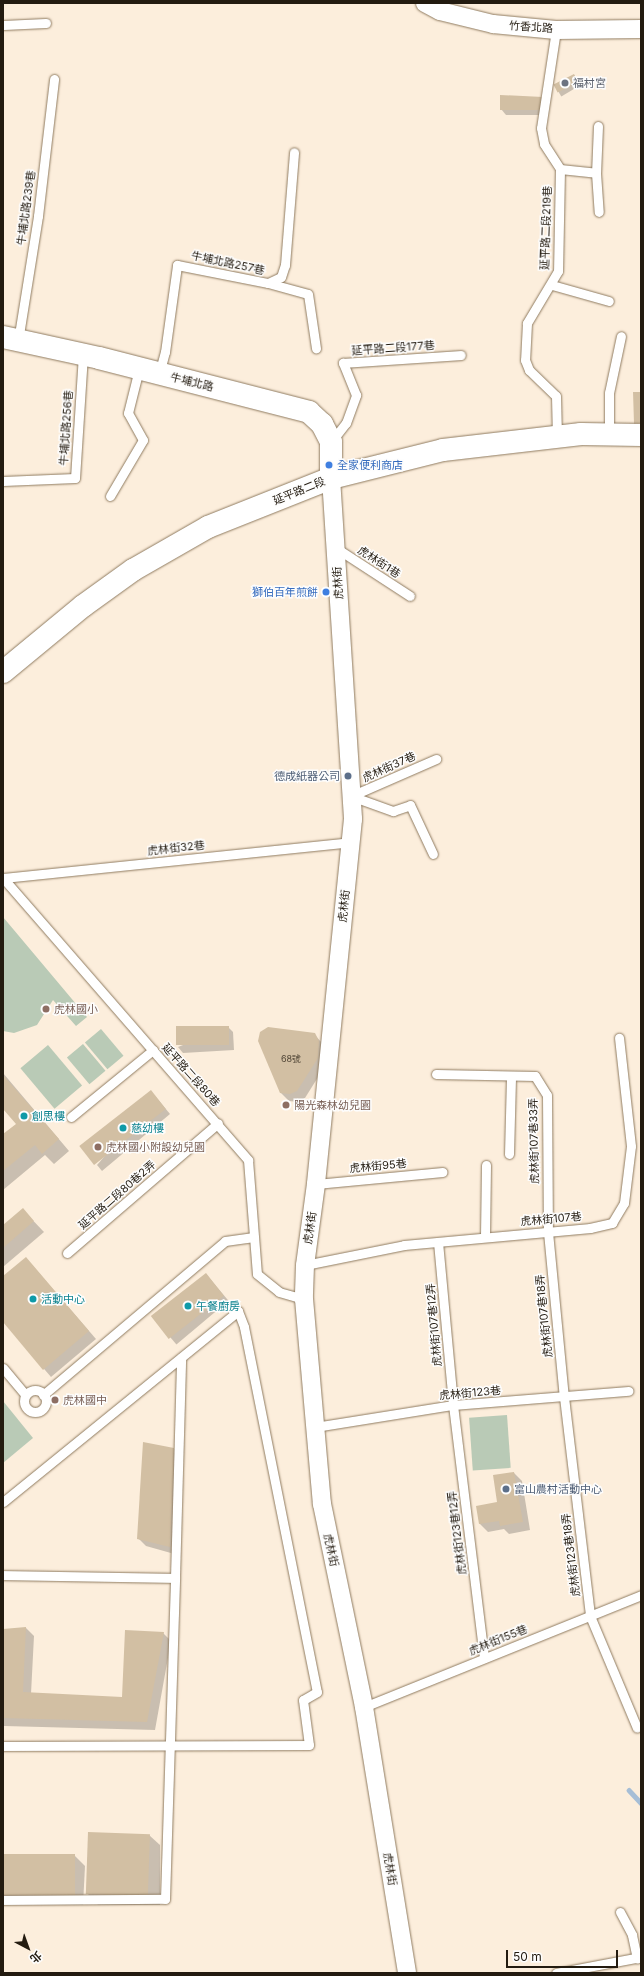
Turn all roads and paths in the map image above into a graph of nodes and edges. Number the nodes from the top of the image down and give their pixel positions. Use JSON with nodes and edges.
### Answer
{"nodes":[{"id":1,"x":425,"y":3,"type":"edge"},
{"id":2,"x":46,"y":23,"type":"dead end"},
{"id":3,"x":3,"y":25,"type":"edge"},
{"id":4,"x":641,"y":29,"type":"edge"},
{"id":5,"x":556,"y":30,"type":"junction"},
{"id":6,"x":54,"y":79,"type":"dead end"},
{"id":7,"x":598,"y":126,"type":"dead end"},
{"id":8,"x":294,"y":152,"type":"dead end"},
{"id":9,"x":560,"y":169,"type":"junction"},
{"id":10,"x":596,"y":172,"type":"junction"},
{"id":11,"x":599,"y":212,"type":"dead end"},
{"id":12,"x":268,"y":284,"type":"junction"},
{"id":13,"x":552,"y":284,"type":"junction"},
{"id":14,"x":609,"y":300,"type":"dead end"},
{"id":15,"x":621,"y":336,"type":"dead end"},
{"id":16,"x":11,"y":339,"type":"edge"},
{"id":17,"x":316,"y":348,"type":"dead end"},
{"id":18,"x":83,"y":355,"type":"junction"},
{"id":19,"x":461,"y":355,"type":"dead end"},
{"id":20,"x":149,"y":371,"type":"junction"},
{"id":21,"x":609,"y":434,"type":"junction"},
{"id":22,"x":641,"y":434,"type":"edge"},
{"id":23,"x":556,"y":436,"type":"junction"},
{"id":24,"x":331,"y":442,"type":"junction"},
{"id":25,"x":331,"y":478,"type":"junction"},
{"id":26,"x":3,"y":481,"type":"edge"},
{"id":27,"x":110,"y":496,"type":"dead end"},
{"id":28,"x":336,"y":548,"type":"junction"},
{"id":29,"x":410,"y":596,"type":"dead end"},
{"id":30,"x":3,"y":672,"type":"edge"},
{"id":31,"x":436,"y":759,"type":"dead end"},
{"id":32,"x":351,"y":796,"type":"junction"},
{"id":33,"x":350,"y":842,"type":"junction"},
{"id":34,"x":433,"y":854,"type":"dead end"},
{"id":35,"x":3,"y":878,"type":"edge"},
{"id":36,"x":620,"y":1038,"type":"dead end"},
{"id":37,"x":153,"y":1050,"type":"junction"},
{"id":38,"x":436,"y":1074,"type":"dead end"},
{"id":39,"x":511,"y":1077,"type":"junction"},
{"id":40,"x":71,"y":1117,"type":"dead end"},
{"id":41,"x":218,"y":1123,"type":"junction"},
{"id":42,"x":509,"y":1154,"type":"dead end"},
{"id":43,"x":486,"y":1165,"type":"dead end"},
{"id":44,"x":442,"y":1172,"type":"dead end"},
{"id":45,"x":316,"y":1184,"type":"junction"},
{"id":46,"x":548,"y":1232,"type":"junction"},
{"id":47,"x":254,"y":1237,"type":"junction"},
{"id":48,"x":485,"y":1237,"type":"junction"},
{"id":49,"x":438,"y":1242,"type":"junction"},
{"id":50,"x":67,"y":1253,"type":"dead end"},
{"id":51,"x":305,"y":1265,"type":"junction"},
{"id":52,"x":304,"y":1299,"type":"junction"},
{"id":53,"x":180,"y":1358,"type":"junction"},
{"id":54,"x":3,"y":1368,"type":"edge"},
{"id":55,"x":628,"y":1391,"type":"dead end"},
{"id":56,"x":26,"y":1395,"type":"junction"},
{"id":57,"x":43,"y":1395,"type":"junction"},
{"id":58,"x":564,"y":1397,"type":"junction"},
{"id":59,"x":453,"y":1405,"type":"junction"},
{"id":60,"x":315,"y":1427,"type":"junction"},
{"id":61,"x":3,"y":1502,"type":"edge"},
{"id":62,"x":3,"y":1575,"type":"edge"},
{"id":63,"x":175,"y":1578,"type":"junction"},
{"id":64,"x":641,"y":1595,"type":"edge"},
{"id":65,"x":590,"y":1616,"type":"junction"},
{"id":66,"x":484,"y":1658,"type":"junction"},
{"id":67,"x":364,"y":1707,"type":"junction"},
{"id":68,"x":637,"y":1728,"type":"dead end"},
{"id":69,"x":3,"y":1746,"type":"edge"},
{"id":70,"x":172,"y":1746,"type":"junction"},
{"id":71,"x":3,"y":1900,"type":"edge"},
{"id":72,"x":620,"y":1912,"type":"dead end"},
{"id":73,"x":639,"y":1958,"type":"edge"},
{"id":74,"x":407,"y":1973,"type":"edge"},
{"id":75,"x":556,"y":1973,"type":"edge"}],
"edges":[{"from":1,"to":5,"type":"street","name":"竹香北路"},
{"from":2,"to":3,"type":"lane"},
{"from":4,"to":5,"type":"street","name":"竹香北路"},
{"from":5,"to":9,"type":"lane"},
{"from":6,"to":16,"type":"lane","name":"牛埔北路239巷"},
{"from":7,"to":10,"type":"lane"},
{"from":8,"to":12,"type":"lane","name":"牛埔北路257巷"},
{"from":9,"to":10,"type":"lane"},
{"from":9,"to":13,"type":"lane","name":"延平路二段219巷"},
{"from":10,"to":11,"type":"lane"},
{"from":12,"to":17,"type":"lane"},
{"from":12,"to":20,"type":"lane","name":"牛埔北路257巷"},
{"from":13,"to":14,"type":"lane"},
{"from":13,"to":23,"type":"lane","name":"延平路二段219巷"},
{"from":15,"to":21,"type":"lane"},
{"from":16,"to":18,"type":"street","name":"牛埔北路"},
{"from":18,"to":20,"type":"street","name":"牛埔北路"},
{"from":18,"to":26,"type":"lane","name":"牛埔北路256巷"},
{"from":19,"to":24,"type":"lane","name":"延平路二段177巷"},
{"from":20,"to":24,"type":"street","name":"牛埔北路"},
{"from":20,"to":27,"type":"lane"},
{"from":21,"to":22,"type":"street","name":"延平路二段"},
{"from":21,"to":23,"type":"street","name":"延平路二段"},
{"from":23,"to":25,"type":"street","name":"延平路二段"},
{"from":24,"to":25,"type":"street","name":"牛埔北路"},
{"from":25,"to":28,"type":"street","name":"虎林街"},
{"from":25,"to":30,"type":"street","name":"延平路二段"},
{"from":28,"to":29,"type":"lane","name":"虎林街1巷"},
{"from":28,"to":32,"type":"street","name":"虎林街"},
{"from":31,"to":32,"type":"lane","name":"虎林街37巷"},
{"from":32,"to":33,"type":"street","name":"虎林街"},
{"from":32,"to":34,"type":"lane"},
{"from":33,"to":35,"type":"lane","name":"虎林街32巷"},
{"from":33,"to":45,"type":"street","name":"虎林街"},
{"from":35,"to":37,"type":"lane","name":"延平路二段80巷"},
{"from":36,"to":46,"type":"lane","name":"虎林街107巷"},
{"from":37,"to":40,"type":"lane"},
{"from":37,"to":41,"type":"lane","name":"延平路二段80巷"},
{"from":38,"to":39,"type":"lane","name":"虎林街107巷33弄"},
{"from":39,"to":42,"type":"lane","name":"虎林街107巷33弄"},
{"from":39,"to":46,"type":"lane","name":"虎林街107巷33弄"},
{"from":41,"to":47,"type":"lane","name":"延平路二段80巷"},
{"from":41,"to":50,"type":"lane","name":"延平路二段80巷2弄"},
{"from":43,"to":48,"type":"lane"},
{"from":44,"to":45,"type":"lane","name":"虎林街95巷"},
{"from":45,"to":51,"type":"street","name":"虎林街"},
{"from":46,"to":48,"type":"lane","name":"虎林街107巷"},
{"from":46,"to":58,"type":"lane","name":"虎林街107巷18弄"},
{"from":47,"to":52,"type":"lane","name":"延平路二段80巷"},
{"from":47,"to":57,"type":"lane"},
{"from":48,"to":49,"type":"lane","name":"虎林街107巷"},
{"from":49,"to":51,"type":"lane","name":"虎林街107巷"},
{"from":49,"to":59,"type":"lane","name":"虎林街107巷12弄"},
{"from":51,"to":52,"type":"street","name":"虎林街"},
{"from":52,"to":60,"type":"street","name":"虎林街"},
{"from":53,"to":61,"type":"lane"},
{"from":53,"to":63,"type":"lane"},
{"from":53,"to":70,"type":"lane"},
{"from":54,"to":56,"type":"lane"},
{"from":55,"to":58,"type":"lane","name":"虎林街123巷"},
{"from":56,"to":57,"type":"lane"},
{"from":56,"to":57,"type":"lane"},
{"from":58,"to":59,"type":"lane","name":"虎林街123巷"},
{"from":58,"to":65,"type":"lane","name":"虎林街123巷18弄"},
{"from":59,"to":60,"type":"lane","name":"虎林街123巷"},
{"from":59,"to":66,"type":"lane","name":"虎林街123巷12弄"},
{"from":60,"to":67,"type":"street","name":"虎林街"},
{"from":62,"to":63,"type":"lane"},
{"from":63,"to":70,"type":"lane"},
{"from":64,"to":65,"type":"lane","name":"虎林街155巷"},
{"from":65,"to":66,"type":"lane","name":"虎林街155巷"},
{"from":65,"to":68,"type":"lane","name":"虎林街123巷18弄"},
{"from":66,"to":67,"type":"lane","name":"虎林街155巷"},
{"from":67,"to":74,"type":"street","name":"虎林街"},
{"from":69,"to":70,"type":"lane"},
{"from":70,"to":71,"type":"lane"},
{"from":72,"to":73,"type":"lane"},
{"from":73,"to":75,"type":"lane"}]}
